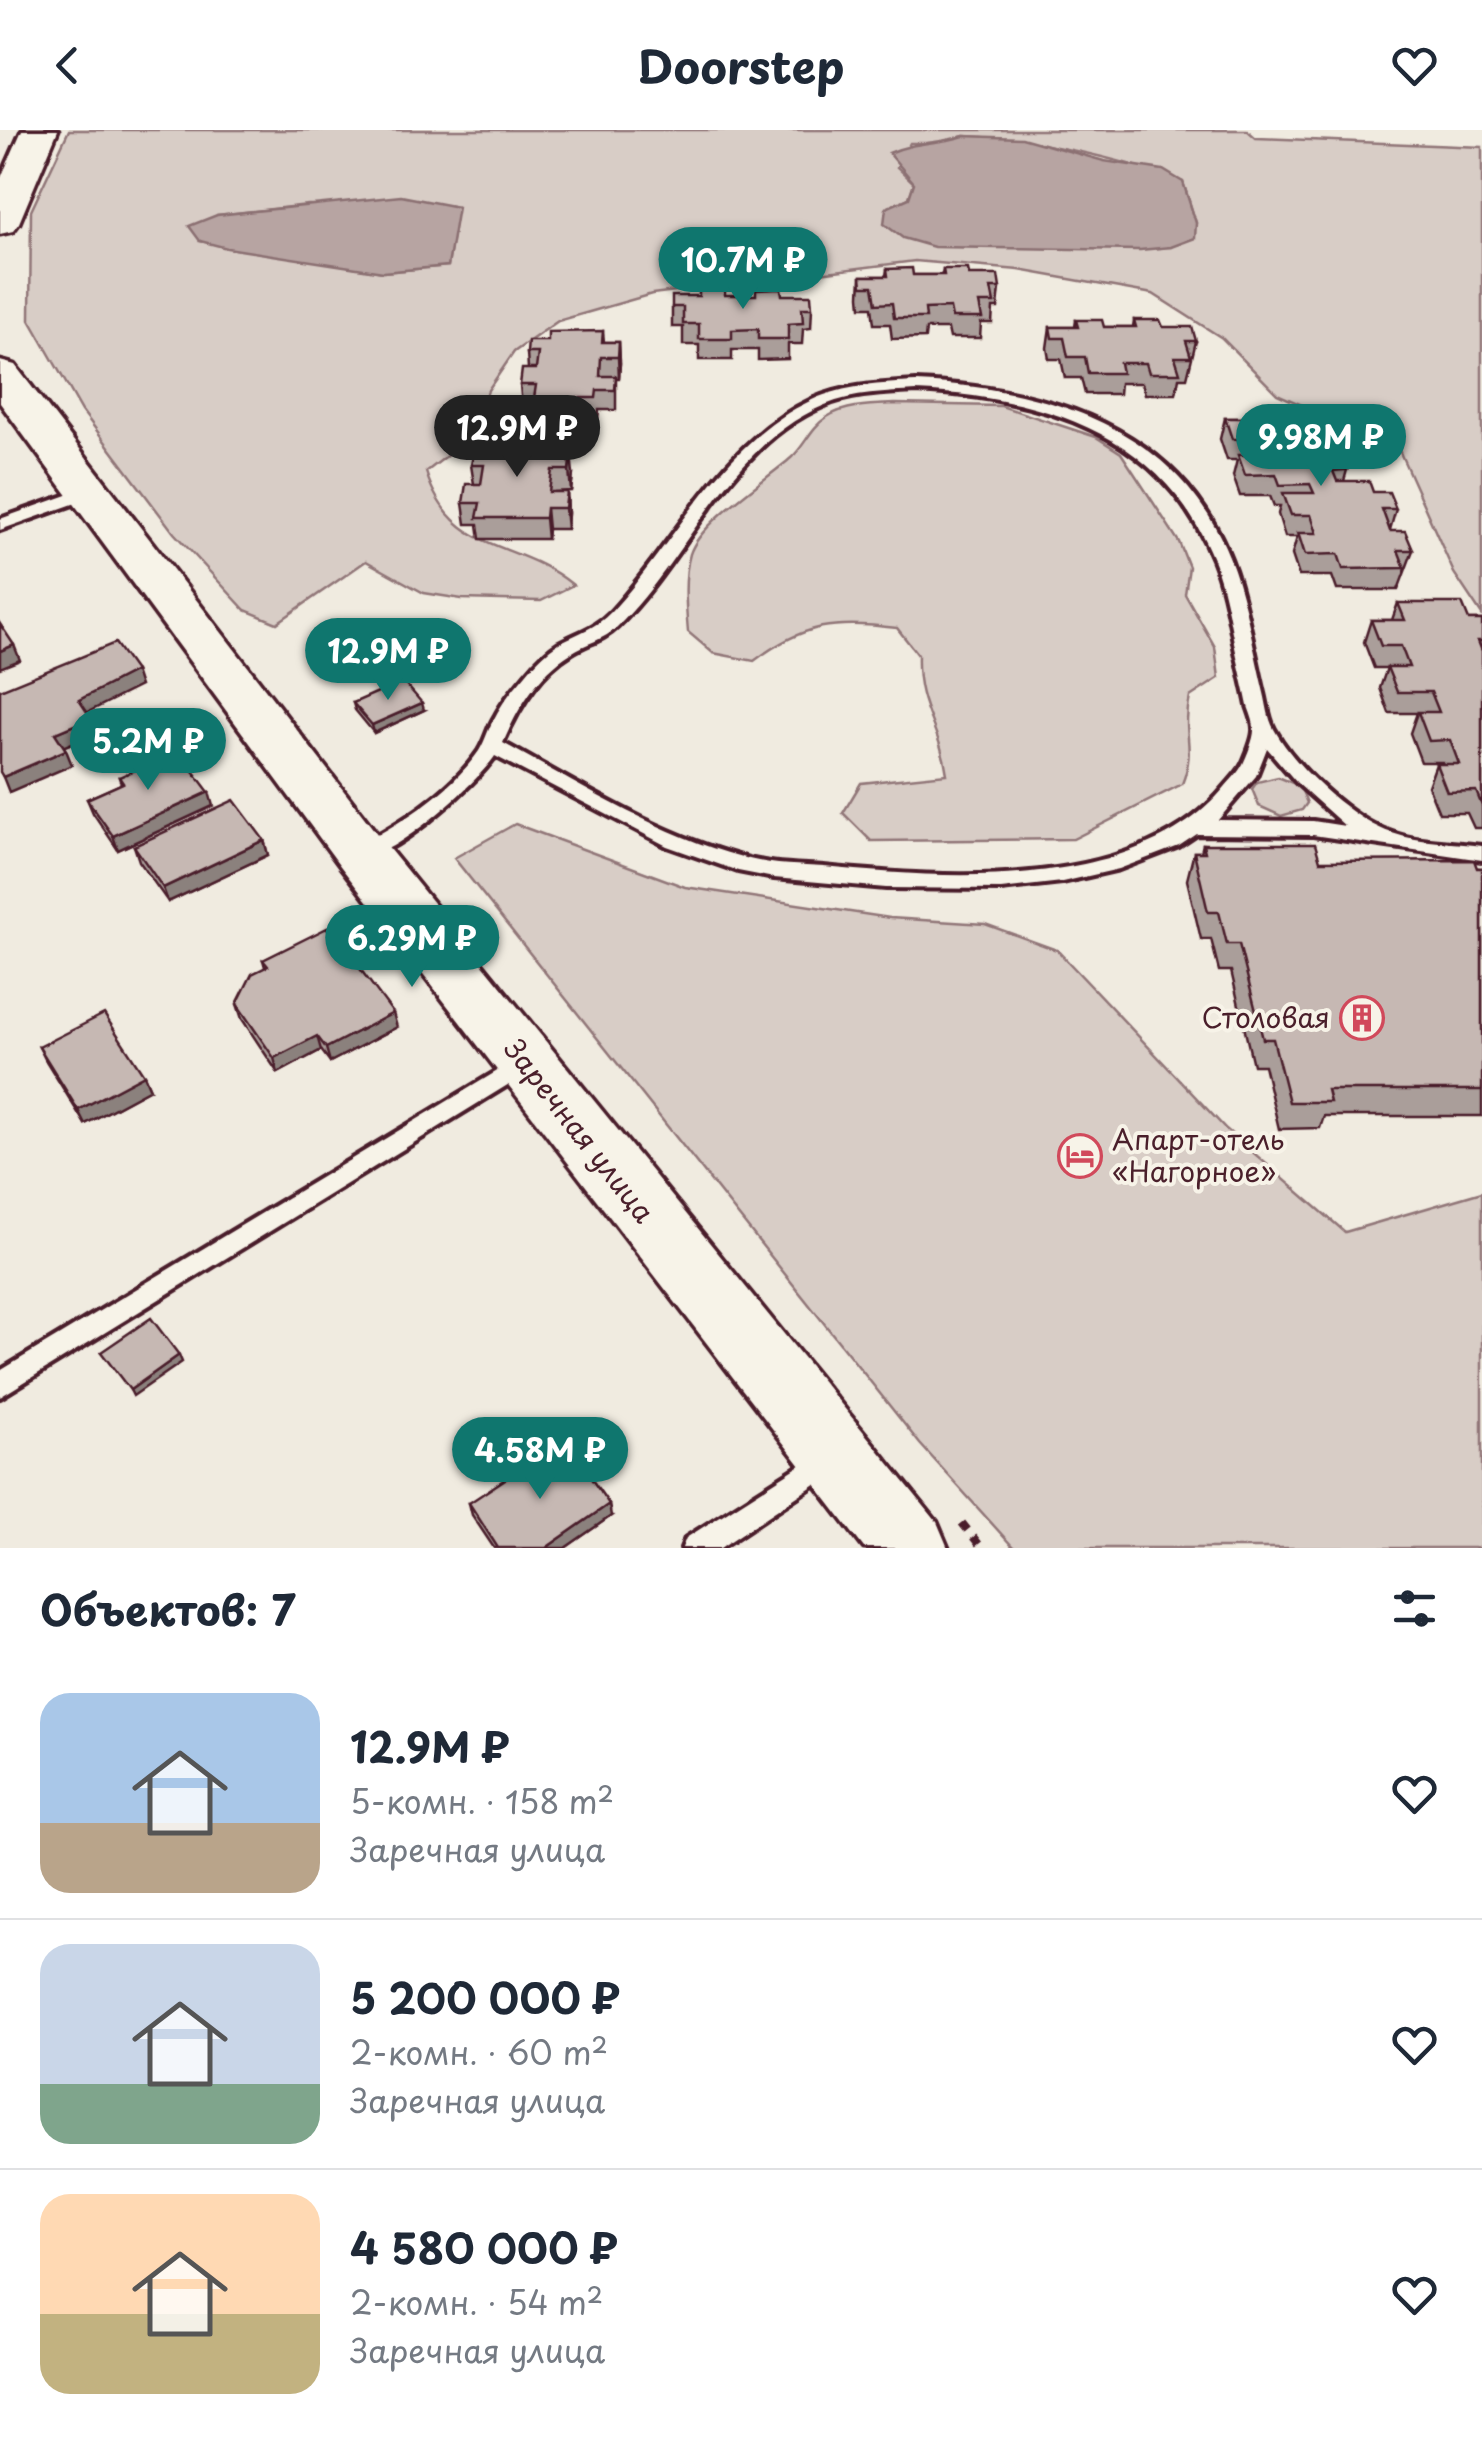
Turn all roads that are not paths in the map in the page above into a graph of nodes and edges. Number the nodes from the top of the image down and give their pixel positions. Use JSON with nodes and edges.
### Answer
{"nodes":[{"id":1,"x":40,"y":130,"type":"edge"},
{"id":2,"x":0,"y":223,"type":"edge"},
{"id":3,"x":0,"y":374,"type":"edge"},
{"id":4,"x":87,"y":493,"type":"junction"},
{"id":5,"x":0,"y":525,"type":"edge"},
{"id":6,"x":1264,"y":728,"type":"junction"},
{"id":7,"x":492,"y":746,"type":"junction"},
{"id":8,"x":1194,"y":827,"type":"junction"},
{"id":9,"x":1386,"y":839,"type":"junction"},
{"id":10,"x":361,"y":853,"type":"junction"},
{"id":11,"x":1482,"y":853,"type":"edge"},
{"id":12,"x":526,"y":1063,"type":"junction"},
{"id":13,"x":0,"y":1385,"type":"edge"},
{"id":14,"x":835,"y":1457,"type":"junction"},
{"id":15,"x":696,"y":1548,"type":"edge"},
{"id":16,"x":911,"y":1548,"type":"edge"}],
"edges":[{"from":1,"to":2,"type":"main road"},
{"from":3,"to":4,"type":"main road","name":"Заречная улица"},
{"from":4,"to":5,"type":"lane"},
{"from":4,"to":10,"type":"main road","name":"Заречная улица"},
{"from":6,"to":7,"type":"lane"},
{"from":6,"to":8,"type":"lane"},
{"from":6,"to":9,"type":"lane"},
{"from":7,"to":8,"type":"lane"},
{"from":7,"to":10,"type":"lane"},
{"from":8,"to":9,"type":"lane"},
{"from":9,"to":11,"type":"lane"},
{"from":10,"to":12,"type":"main road","name":"Заречная улица"},
{"from":12,"to":13,"type":"lane"},
{"from":12,"to":14,"type":"main road","name":"Заречная улица"},
{"from":14,"to":15,"type":"lane"},
{"from":14,"to":16,"type":"main road","name":"Заречная улица"}]}
